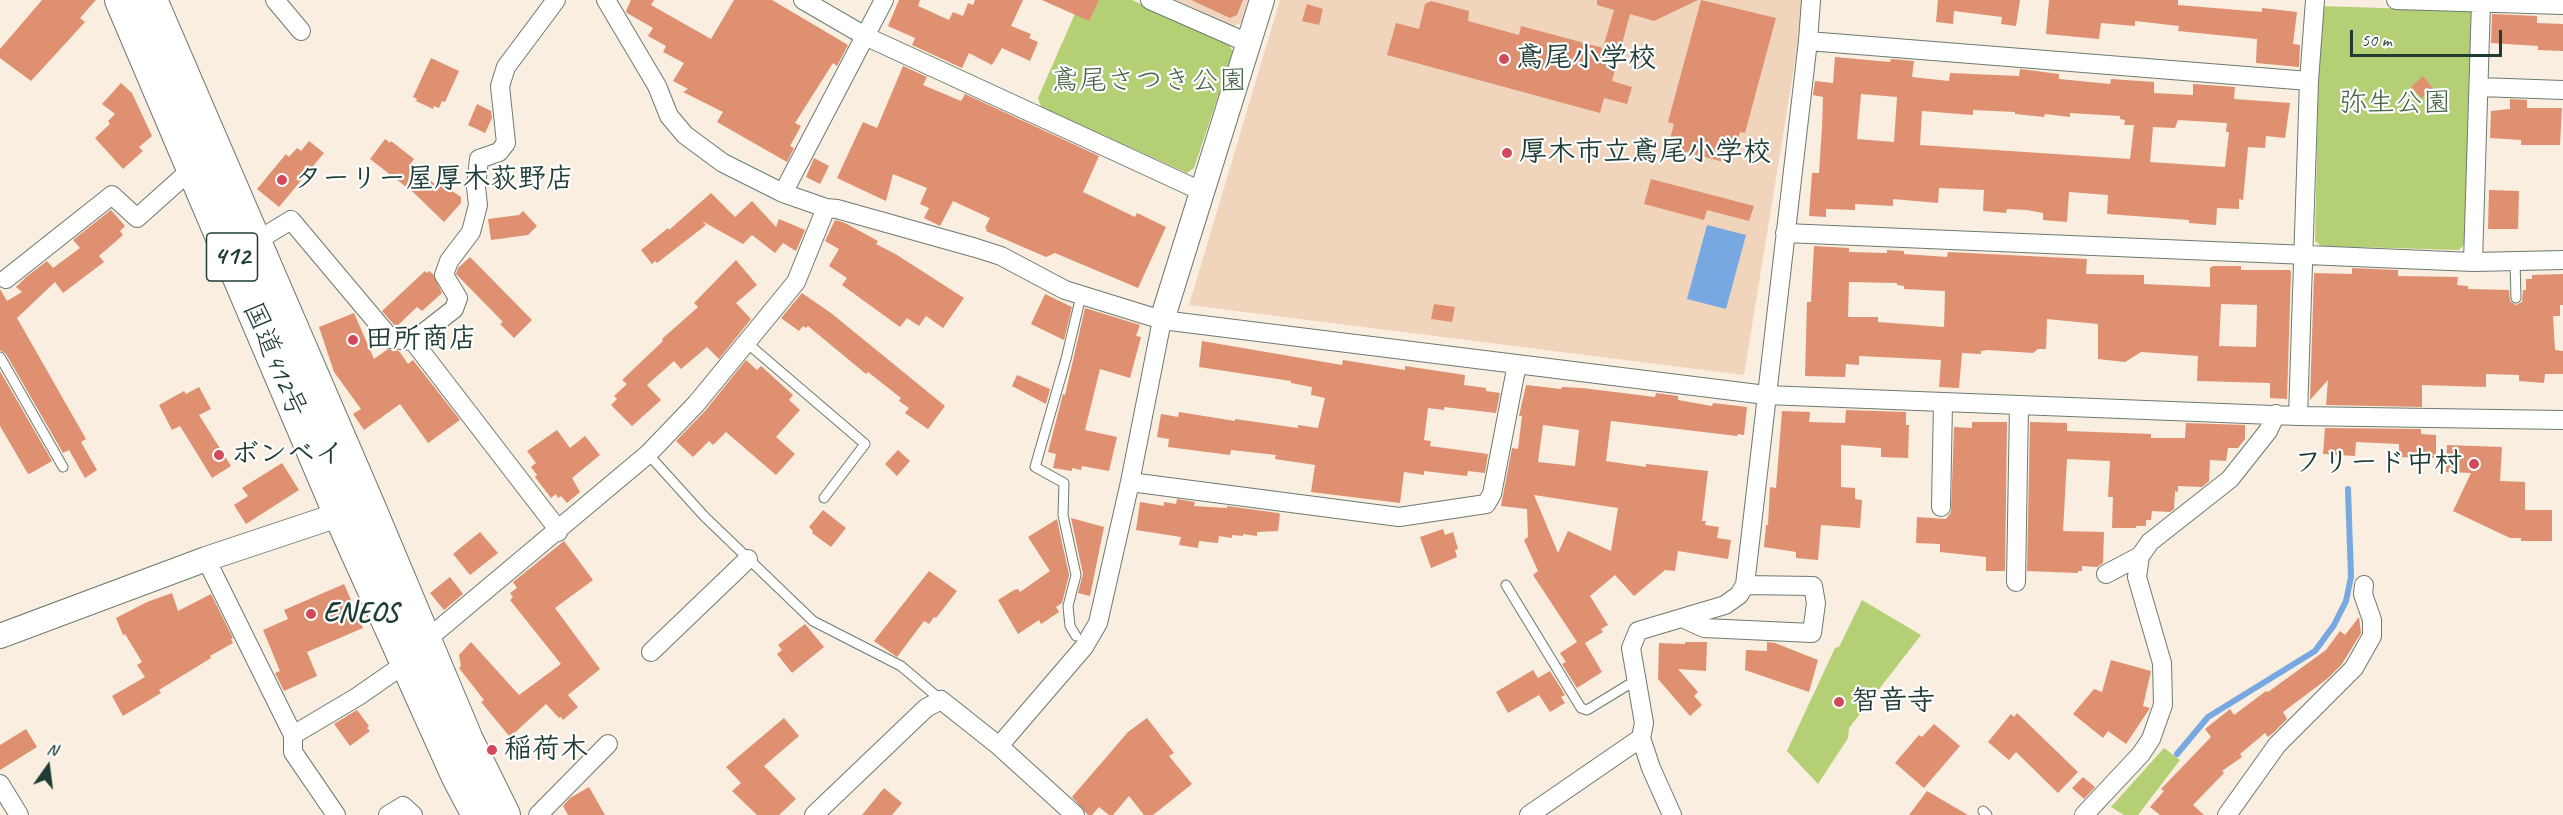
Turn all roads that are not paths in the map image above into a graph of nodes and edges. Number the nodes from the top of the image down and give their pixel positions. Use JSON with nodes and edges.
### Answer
{"nodes":[{"id":1,"x":121,"y":0,"type":"edge"},
{"id":2,"x":152,"y":0,"type":"edge"},
{"id":3,"x":275,"y":0,"type":"edge"},
{"id":4,"x":556,"y":0,"type":"edge"},
{"id":5,"x":606,"y":0,"type":"edge"},
{"id":6,"x":803,"y":0,"type":"edge"},
{"id":7,"x":884,"y":0,"type":"edge"},
{"id":8,"x":1150,"y":0,"type":"edge"},
{"id":9,"x":1262,"y":0,"type":"edge"},
{"id":10,"x":1811,"y":0,"type":"edge"},
{"id":11,"x":2315,"y":0,"type":"edge"},
{"id":12,"x":2396,"y":0,"type":"edge"},
{"id":13,"x":2481,"y":2,"type":"junction"},
{"id":14,"x":2563,"y":4,"type":"edge"},
{"id":15,"x":302,"y":32,"type":"dead end"},
{"id":16,"x":865,"y":36,"type":"junction"},
{"id":17,"x":1808,"y":41,"type":"junction"},
{"id":18,"x":1248,"y":44,"type":"junction"},
{"id":19,"x":2309,"y":81,"type":"junction"},
{"id":20,"x":2480,"y":87,"type":"junction"},
{"id":21,"x":2563,"y":90,"type":"edge"},
{"id":22,"x":194,"y":167,"type":"junction"},
{"id":23,"x":1201,"y":191,"type":"junction"},
{"id":24,"x":783,"y":192,"type":"junction"},
{"id":25,"x":826,"y":208,"type":"junction"},
{"id":26,"x":1785,"y":233,"type":"junction"},
{"id":27,"x":255,"y":242,"type":"junction"},
{"id":28,"x":2304,"y":254,"type":"junction"},
{"id":29,"x":2563,"y":260,"type":"edge"},
{"id":30,"x":2473,"y":261,"type":"junction"},
{"id":31,"x":2515,"y":261,"type":"junction"},
{"id":32,"x":6,"y":279,"type":"dead end"},
{"id":33,"x":1081,"y":296,"type":"junction"},
{"id":34,"x":2516,"y":298,"type":"dead end"},
{"id":35,"x":1162,"y":320,"type":"junction"},
{"id":36,"x":413,"y":341,"type":"junction"},
{"id":37,"x":747,"y":343,"type":"junction"},
{"id":38,"x":0,"y":357,"type":"edge"},
{"id":39,"x":1517,"y":364,"type":"junction"},
{"id":40,"x":1767,"y":395,"type":"junction"},
{"id":41,"x":1943,"y":403,"type":"junction"},
{"id":42,"x":2019,"y":405,"type":"junction"},
{"id":43,"x":2276,"y":414,"type":"junction"},
{"id":44,"x":2298,"y":416,"type":"junction"},
{"id":45,"x":2563,"y":420,"type":"edge"},
{"id":46,"x":648,"y":454,"type":"junction"},
{"id":47,"x":63,"y":467,"type":"dead end"},
{"id":48,"x":1130,"y":482,"type":"junction"},
{"id":49,"x":824,"y":498,"type":"dead end"},
{"id":50,"x":368,"y":504,"type":"junction"},
{"id":51,"x":1941,"y":507,"type":"dead end"},
{"id":52,"x":340,"y":515,"type":"junction"},
{"id":53,"x":558,"y":532,"type":"junction"},
{"id":54,"x":2140,"y":556,"type":"junction"},
{"id":55,"x":206,"y":559,"type":"junction"},
{"id":56,"x":748,"y":559,"type":"junction"},
{"id":57,"x":2106,"y":574,"type":"dead end"},
{"id":58,"x":2016,"y":582,"type":"dead end"},
{"id":59,"x":1506,"y":585,"type":"dead end"},
{"id":60,"x":1745,"y":585,"type":"junction"},
{"id":61,"x":2364,"y":585,"type":"dead end"},
{"id":62,"x":1683,"y":618,"type":"junction"},
{"id":63,"x":0,"y":636,"type":"edge"},
{"id":64,"x":1080,"y":642,"type":"junction"},
{"id":65,"x":416,"y":652,"type":"junction"},
{"id":66,"x":651,"y":652,"type":"dead end"},
{"id":67,"x":1637,"y":682,"type":"junction"},
{"id":68,"x":941,"y":700,"type":"junction"},
{"id":69,"x":293,"y":735,"type":"junction"},
{"id":70,"x":1641,"y":738,"type":"junction"},
{"id":71,"x":609,"y":744,"type":"dead end"},
{"id":72,"x":999,"y":746,"type":"junction"},
{"id":73,"x":2,"y":790,"type":"edge"},
{"id":74,"x":19,"y":815,"type":"edge"},
{"id":75,"x":336,"y":815,"type":"edge"},
{"id":76,"x":388,"y":815,"type":"edge"},
{"id":77,"x":413,"y":815,"type":"edge"},
{"id":78,"x":478,"y":815,"type":"edge"},
{"id":79,"x":504,"y":815,"type":"edge"},
{"id":80,"x":538,"y":815,"type":"edge"},
{"id":81,"x":814,"y":815,"type":"edge"},
{"id":82,"x":1075,"y":815,"type":"edge"},
{"id":83,"x":1529,"y":815,"type":"edge"},
{"id":84,"x":1672,"y":815,"type":"edge"},
{"id":85,"x":2084,"y":815,"type":"edge"},
{"id":86,"x":2227,"y":815,"type":"edge"}],
"edges":[{"from":1,"to":22,"type":"highway","name":"国道412号","number":"412"},
{"from":2,"to":27,"type":"highway","name":"国道412号","number":"412"},
{"from":3,"to":15,"type":"street"},
{"from":4,"to":36,"type":"street"},
{"from":5,"to":24,"type":"street"},
{"from":6,"to":16,"type":"street"},
{"from":7,"to":16,"type":"street"},
{"from":8,"to":18,"type":"street"},
{"from":9,"to":18,"type":"street"},
{"from":10,"to":17,"type":"street"},
{"from":11,"to":19,"type":"street"},
{"from":12,"to":13,"type":"street"},
{"from":13,"to":14,"type":"street"},
{"from":13,"to":20,"type":"street"},
{"from":16,"to":23,"type":"street"},
{"from":16,"to":24,"type":"street"},
{"from":17,"to":19,"type":"street"},
{"from":17,"to":26,"type":"street"},
{"from":18,"to":23,"type":"street"},
{"from":19,"to":28,"type":"street"},
{"from":20,"to":21,"type":"street"},
{"from":20,"to":30,"type":"street"},
{"from":22,"to":32,"type":"street"},
{"from":22,"to":52,"type":"highway","name":"国道412号","number":"412"},
{"from":23,"to":35,"type":"street"},
{"from":24,"to":25,"type":"street"},
{"from":25,"to":33,"type":"street"},
{"from":25,"to":37,"type":"street"},
{"from":26,"to":28,"type":"street"},
{"from":26,"to":40,"type":"street"},
{"from":27,"to":36,"type":"street"},
{"from":27,"to":50,"type":"highway","name":"国道412号","number":"412"},
{"from":28,"to":30,"type":"street"},
{"from":28,"to":44,"type":"street"},
{"from":29,"to":31,"type":"street"},
{"from":30,"to":31,"type":"street"},
{"from":31,"to":34,"type":"lane"},
{"from":33,"to":35,"type":"street"},
{"from":33,"to":64,"type":"lane"},
{"from":35,"to":39,"type":"street"},
{"from":35,"to":48,"type":"street"},
{"from":36,"to":53,"type":"street"},
{"from":37,"to":46,"type":"street"},
{"from":37,"to":49,"type":"lane"},
{"from":38,"to":47,"type":"lane"},
{"from":39,"to":40,"type":"street"},
{"from":39,"to":48,"type":"street"},
{"from":40,"to":41,"type":"street"},
{"from":40,"to":60,"type":"street"},
{"from":41,"to":42,"type":"street"},
{"from":41,"to":51,"type":"street"},
{"from":42,"to":43,"type":"street"},
{"from":42,"to":58,"type":"street"},
{"from":43,"to":44,"type":"street"},
{"from":43,"to":54,"type":"street"},
{"from":44,"to":45,"type":"street"},
{"from":46,"to":53,"type":"street"},
{"from":46,"to":56,"type":"lane"},
{"from":48,"to":64,"type":"street"},
{"from":50,"to":52,"type":"street"},
{"from":50,"to":65,"type":"highway","name":"国道412号","number":"412"},
{"from":52,"to":55,"type":"street"},
{"from":52,"to":65,"type":"highway","name":"国道412号","number":"412"},
{"from":53,"to":65,"type":"street"},
{"from":54,"to":57,"type":"street"},
{"from":54,"to":85,"type":"street"},
{"from":55,"to":63,"type":"street"},
{"from":55,"to":69,"type":"street"},
{"from":56,"to":66,"type":"street"},
{"from":56,"to":68,"type":"lane"},
{"from":59,"to":67,"type":"lane"},
{"from":60,"to":62,"type":"street"},
{"from":60,"to":62,"type":"street"},
{"from":61,"to":86,"type":"street"},
{"from":62,"to":67,"type":"street"},
{"from":64,"to":72,"type":"street"},
{"from":65,"to":69,"type":"street"},
{"from":65,"to":78,"type":"highway","name":"国道412号","number":"412"},
{"from":65,"to":79,"type":"highway","name":"国道412号","number":"412"},
{"from":67,"to":70,"type":"street"},
{"from":68,"to":72,"type":"street"},
{"from":68,"to":81,"type":"street"},
{"from":69,"to":75,"type":"street"},
{"from":70,"to":83,"type":"street"},
{"from":70,"to":84,"type":"street"},
{"from":71,"to":80,"type":"street"},
{"from":72,"to":82,"type":"street"},
{"from":73,"to":74,"type":"street"},
{"from":76,"to":77,"type":"street"}]}
